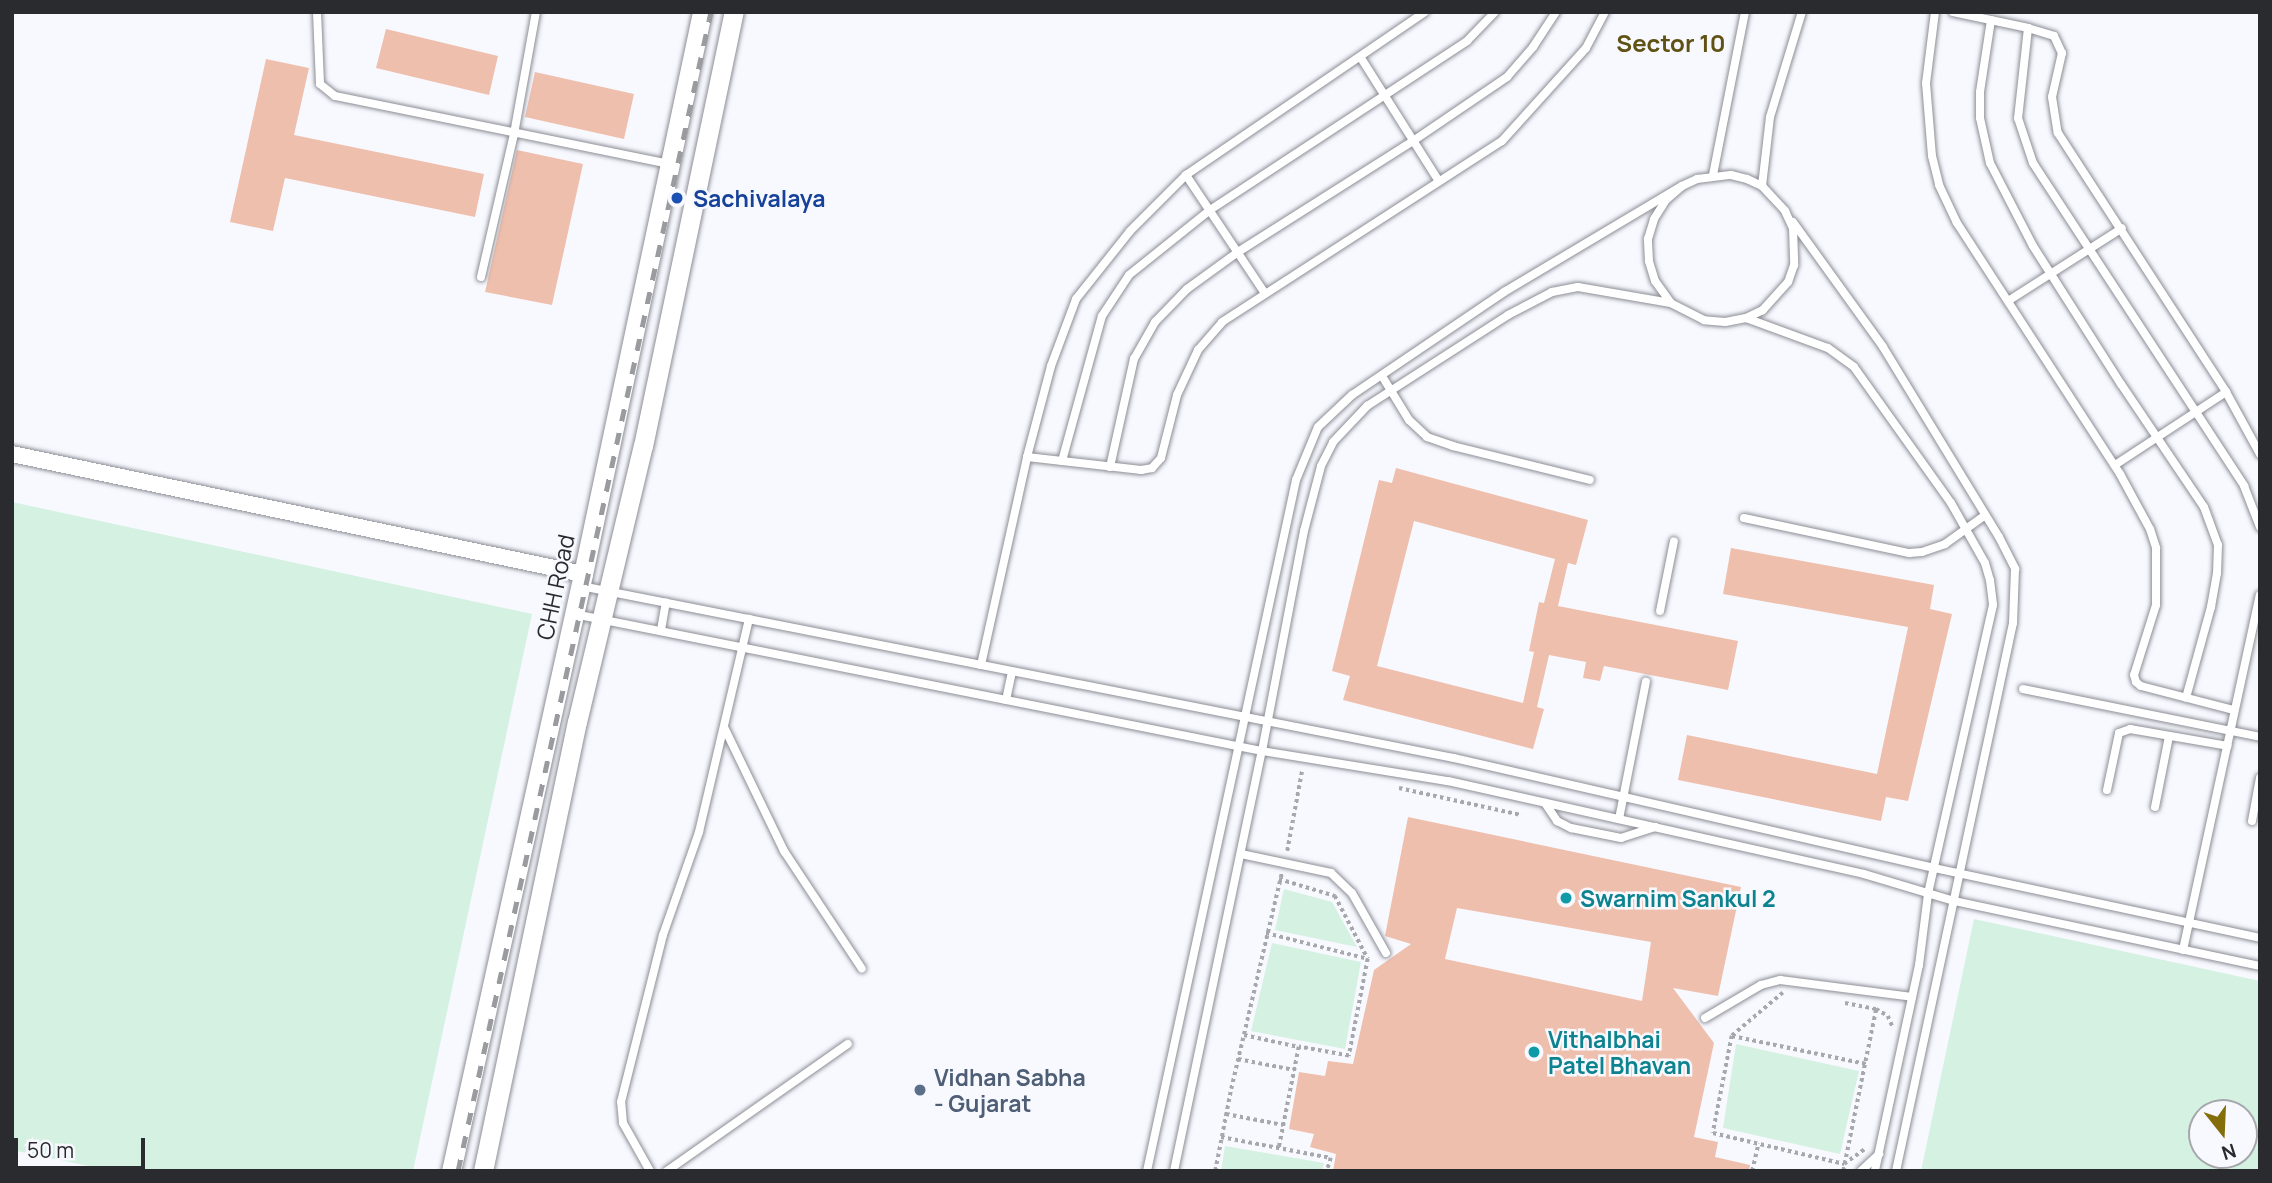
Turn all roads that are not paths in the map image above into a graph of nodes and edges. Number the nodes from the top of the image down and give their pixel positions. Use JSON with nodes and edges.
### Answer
{"nodes":[{"id":1,"x":317,"y":12,"type":"edge"},
{"id":2,"x":536,"y":12,"type":"edge"},
{"id":3,"x":702,"y":12,"type":"edge"},
{"id":4,"x":734,"y":12,"type":"edge"},
{"id":5,"x":1425,"y":12,"type":"edge"},
{"id":6,"x":1495,"y":12,"type":"edge"},
{"id":7,"x":1556,"y":12,"type":"edge"},
{"id":8,"x":1605,"y":12,"type":"edge"},
{"id":9,"x":1745,"y":12,"type":"edge"},
{"id":10,"x":1802,"y":12,"type":"edge"},
{"id":11,"x":1935,"y":12,"type":"edge"},
{"id":12,"x":1952,"y":12,"type":"edge"},
{"id":13,"x":1991,"y":20,"type":"junction"},
{"id":14,"x":2028,"y":28,"type":"junction"},
{"id":15,"x":1361,"y":58,"type":"junction"},
{"id":16,"x":1385,"y":96,"type":"junction"},
{"id":17,"x":514,"y":134,"type":"junction"},
{"id":18,"x":1413,"y":141,"type":"junction"},
{"id":19,"x":672,"y":165,"type":"junction"},
{"id":20,"x":701,"y":170,"type":"junction"},
{"id":21,"x":1186,"y":175,"type":"junction"},
{"id":22,"x":1713,"y":175,"type":"junction"},
{"id":23,"x":1438,"y":180,"type":"junction"},
{"id":24,"x":1682,"y":186,"type":"junction"},
{"id":25,"x":1762,"y":187,"type":"junction"},
{"id":26,"x":1210,"y":209,"type":"junction"},
{"id":27,"x":1785,"y":211,"type":"junction"},
{"id":28,"x":2122,"y":228,"type":"junction"},
{"id":29,"x":2089,"y":250,"type":"junction"},
{"id":30,"x":1238,"y":252,"type":"junction"},
{"id":31,"x":2051,"y":274,"type":"junction"},
{"id":32,"x":481,"y":276,"type":"dead end"},
{"id":33,"x":1264,"y":292,"type":"junction"},
{"id":34,"x":2008,"y":301,"type":"junction"},
{"id":35,"x":1671,"y":303,"type":"junction"},
{"id":36,"x":1746,"y":318,"type":"junction"},
{"id":37,"x":1382,"y":376,"type":"junction"},
{"id":38,"x":1390,"y":390,"type":"junction"},
{"id":39,"x":2226,"y":392,"type":"junction"},
{"id":40,"x":2196,"y":412,"type":"junction"},
{"id":41,"x":2157,"y":437,"type":"junction"},
{"id":42,"x":12,"y":454,"type":"edge"},
{"id":43,"x":2260,"y":454,"type":"edge"},
{"id":44,"x":1027,"y":457,"type":"junction"},
{"id":45,"x":1062,"y":461,"type":"junction"},
{"id":46,"x":2115,"y":466,"type":"junction"},
{"id":47,"x":1110,"y":467,"type":"junction"},
{"id":48,"x":1590,"y":480,"type":"dead end"},
{"id":49,"x":1984,"y":516,"type":"junction"},
{"id":50,"x":1744,"y":518,"type":"dead end"},
{"id":51,"x":2260,"y":527,"type":"edge"},
{"id":52,"x":1967,"y":530,"type":"junction"},
{"id":53,"x":1674,"y":541,"type":"dead end"},
{"id":54,"x":582,"y":580,"type":"junction"},
{"id":55,"x":608,"y":591,"type":"junction"},
{"id":56,"x":2260,"y":595,"type":"edge"},
{"id":57,"x":666,"y":602,"type":"junction"},
{"id":58,"x":1660,"y":611,"type":"dead end"},
{"id":59,"x":574,"y":614,"type":"junction"},
{"id":60,"x":749,"y":619,"type":"junction"},
{"id":61,"x":600,"y":620,"type":"junction"},
{"id":62,"x":661,"y":630,"type":"junction"},
{"id":63,"x":744,"y":646,"type":"junction"},
{"id":64,"x":981,"y":665,"type":"junction"},
{"id":65,"x":1012,"y":672,"type":"junction"},
{"id":66,"x":1646,"y":682,"type":"dead end"},
{"id":67,"x":2023,"y":690,"type":"dead end"},
{"id":68,"x":2186,"y":698,"type":"junction"},
{"id":69,"x":1006,"y":701,"type":"junction"},
{"id":70,"x":2234,"y":710,"type":"junction"},
{"id":71,"x":551,"y":718,"type":"junction"},
{"id":72,"x":1242,"y":718,"type":"junction"},
{"id":73,"x":577,"y":722,"type":"junction"},
{"id":74,"x":1267,"y":722,"type":"junction"},
{"id":75,"x":724,"y":728,"type":"junction"},
{"id":76,"x":2231,"y":733,"type":"junction"},
{"id":77,"x":2169,"y":736,"type":"junction"},
{"id":78,"x":2260,"y":737,"type":"edge"},
{"id":79,"x":1239,"y":746,"type":"junction"},
{"id":80,"x":2228,"y":746,"type":"junction"},
{"id":81,"x":1262,"y":751,"type":"junction"},
{"id":82,"x":2260,"y":778,"type":"edge"},
{"id":83,"x":2107,"y":790,"type":"dead end"},
{"id":84,"x":1624,"y":796,"type":"junction"},
{"id":85,"x":1545,"y":803,"type":"junction"},
{"id":86,"x":2155,"y":807,"type":"dead end"},
{"id":87,"x":1619,"y":819,"type":"junction"},
{"id":88,"x":2252,"y":821,"type":"dead end"},
{"id":89,"x":1656,"y":827,"type":"junction"},
{"id":90,"x":1241,"y":853,"type":"junction"},
{"id":91,"x":1934,"y":868,"type":"junction"},
{"id":92,"x":1960,"y":873,"type":"junction"},
{"id":93,"x":1928,"y":894,"type":"junction"},
{"id":94,"x":1954,"y":901,"type":"junction"},
{"id":95,"x":2188,"y":923,"type":"junction"},
{"id":96,"x":2260,"y":938,"type":"edge"},
{"id":97,"x":2183,"y":950,"type":"junction"},
{"id":98,"x":1386,"y":953,"type":"dead end"},
{"id":99,"x":2260,"y":966,"type":"edge"},
{"id":100,"x":862,"y":969,"type":"dead end"},
{"id":101,"x":1912,"y":997,"type":"junction"},
{"id":102,"x":1706,"y":1018,"type":"dead end"},
{"id":103,"x":848,"y":1044,"type":"dead end"},
{"id":104,"x":1879,"y":1154,"type":"junction"},
{"id":105,"x":451,"y":1171,"type":"edge"},
{"id":106,"x":483,"y":1171,"type":"edge"},
{"id":107,"x":650,"y":1171,"type":"edge"},
{"id":108,"x":667,"y":1171,"type":"edge"},
{"id":109,"x":1147,"y":1171,"type":"edge"},
{"id":110,"x":1174,"y":1171,"type":"edge"},
{"id":111,"x":1861,"y":1171,"type":"edge"},
{"id":112,"x":1875,"y":1171,"type":"edge"},
{"id":113,"x":1896,"y":1171,"type":"edge"}],
"edges":[{"from":1,"to":17,"type":"lane"},
{"from":2,"to":17,"type":"lane"},
{"from":3,"to":19,"type":"street","name":"CHH Road"},
{"from":4,"to":20,"type":"street"},
{"from":5,"to":15,"type":"lane"},
{"from":6,"to":16,"type":"lane"},
{"from":7,"to":18,"type":"lane"},
{"from":8,"to":23,"type":"lane"},
{"from":9,"to":22,"type":"lane"},
{"from":10,"to":25,"type":"lane"},
{"from":11,"to":34,"type":"lane"},
{"from":12,"to":13,"type":"lane"},
{"from":13,"to":14,"type":"lane"},
{"from":13,"to":31,"type":"lane"},
{"from":14,"to":28,"type":"lane"},
{"from":14,"to":29,"type":"lane"},
{"from":15,"to":16,"type":"lane"},
{"from":15,"to":21,"type":"lane"},
{"from":16,"to":18,"type":"lane"},
{"from":16,"to":26,"type":"lane"},
{"from":17,"to":19,"type":"lane"},
{"from":17,"to":32,"type":"lane"},
{"from":18,"to":23,"type":"lane"},
{"from":18,"to":30,"type":"lane"},
{"from":19,"to":20,"type":"street"},
{"from":19,"to":54,"type":"street","name":"CHH Road"},
{"from":20,"to":55,"type":"street"},
{"from":21,"to":26,"type":"lane"},
{"from":21,"to":44,"type":"lane"},
{"from":22,"to":24,"type":"lane"},
{"from":22,"to":25,"type":"lane"},
{"from":23,"to":33,"type":"lane"},
{"from":24,"to":35,"type":"lane"},
{"from":24,"to":37,"type":"lane"},
{"from":25,"to":27,"type":"lane"},
{"from":26,"to":30,"type":"lane"},
{"from":26,"to":45,"type":"lane"},
{"from":27,"to":36,"type":"lane"},
{"from":27,"to":49,"type":"lane"},
{"from":28,"to":29,"type":"lane"},
{"from":28,"to":39,"type":"lane"},
{"from":29,"to":31,"type":"lane"},
{"from":29,"to":40,"type":"lane"},
{"from":30,"to":33,"type":"lane"},
{"from":30,"to":47,"type":"lane"},
{"from":31,"to":34,"type":"lane"},
{"from":31,"to":41,"type":"lane"},
{"from":33,"to":47,"type":"lane"},
{"from":34,"to":46,"type":"lane"},
{"from":35,"to":36,"type":"lane"},
{"from":35,"to":38,"type":"lane"},
{"from":36,"to":52,"type":"lane"},
{"from":37,"to":38,"type":"lane"},
{"from":37,"to":72,"type":"lane"},
{"from":38,"to":48,"type":"lane"},
{"from":38,"to":74,"type":"lane"},
{"from":39,"to":40,"type":"lane"},
{"from":39,"to":43,"type":"lane"},
{"from":40,"to":41,"type":"lane"},
{"from":40,"to":51,"type":"lane"},
{"from":41,"to":46,"type":"lane"},
{"from":41,"to":68,"type":"lane"},
{"from":42,"to":54,"type":"street"},
{"from":44,"to":45,"type":"lane"},
{"from":44,"to":64,"type":"lane"},
{"from":45,"to":47,"type":"lane"},
{"from":46,"to":68,"type":"lane"},
{"from":49,"to":52,"type":"lane"},
{"from":49,"to":92,"type":"lane"},
{"from":50,"to":52,"type":"lane"},
{"from":52,"to":91,"type":"lane"},
{"from":53,"to":58,"type":"lane"},
{"from":54,"to":55,"type":"lane"},
{"from":54,"to":59,"type":"street","name":"CHH Road"},
{"from":55,"to":57,"type":"lane"},
{"from":55,"to":61,"type":"street"},
{"from":56,"to":70,"type":"lane"},
{"from":57,"to":60,"type":"lane"},
{"from":57,"to":62,"type":"lane"},
{"from":59,"to":61,"type":"lane"},
{"from":59,"to":71,"type":"street","name":"CHH Road"},
{"from":60,"to":63,"type":"lane"},
{"from":60,"to":64,"type":"lane"},
{"from":61,"to":62,"type":"lane"},
{"from":61,"to":73,"type":"street"},
{"from":62,"to":63,"type":"lane"},
{"from":63,"to":69,"type":"lane"},
{"from":63,"to":75,"type":"lane"},
{"from":64,"to":65,"type":"lane"},
{"from":65,"to":69,"type":"lane"},
{"from":65,"to":72,"type":"lane"},
{"from":66,"to":84,"type":"lane"},
{"from":67,"to":76,"type":"lane"},
{"from":68,"to":70,"type":"lane"},
{"from":69,"to":79,"type":"lane"},
{"from":70,"to":76,"type":"lane"},
{"from":71,"to":73,"type":"street"},
{"from":71,"to":105,"type":"street","name":"CHH Road"},
{"from":72,"to":74,"type":"lane"},
{"from":72,"to":79,"type":"lane"},
{"from":73,"to":106,"type":"street"},
{"from":74,"to":81,"type":"lane"},
{"from":74,"to":84,"type":"lane"},
{"from":75,"to":100,"type":"lane"},
{"from":75,"to":107,"type":"lane"},
{"from":76,"to":78,"type":"lane"},
{"from":76,"to":80,"type":"lane"},
{"from":77,"to":80,"type":"lane"},
{"from":77,"to":83,"type":"lane"},
{"from":77,"to":86,"type":"lane"},
{"from":79,"to":81,"type":"lane"},
{"from":79,"to":109,"type":"lane"},
{"from":80,"to":95,"type":"lane"},
{"from":81,"to":85,"type":"lane"},
{"from":81,"to":90,"type":"lane"},
{"from":82,"to":88,"type":"lane"},
{"from":84,"to":87,"type":"lane"},
{"from":84,"to":91,"type":"lane"},
{"from":85,"to":87,"type":"lane"},
{"from":85,"to":89,"type":"lane"},
{"from":87,"to":89,"type":"lane"},
{"from":89,"to":93,"type":"lane"},
{"from":90,"to":98,"type":"lane"},
{"from":90,"to":110,"type":"lane"},
{"from":91,"to":92,"type":"lane"},
{"from":91,"to":93,"type":"lane"},
{"from":92,"to":94,"type":"lane"},
{"from":92,"to":95,"type":"lane"},
{"from":93,"to":94,"type":"lane"},
{"from":93,"to":101,"type":"lane"},
{"from":94,"to":97,"type":"lane"},
{"from":94,"to":113,"type":"lane"},
{"from":95,"to":96,"type":"lane"},
{"from":95,"to":97,"type":"lane"},
{"from":97,"to":99,"type":"lane"},
{"from":101,"to":102,"type":"lane"},
{"from":101,"to":104,"type":"lane"},
{"from":103,"to":108,"type":"lane"},
{"from":104,"to":111,"type":"lane"},
{"from":104,"to":112,"type":"lane"}]}
